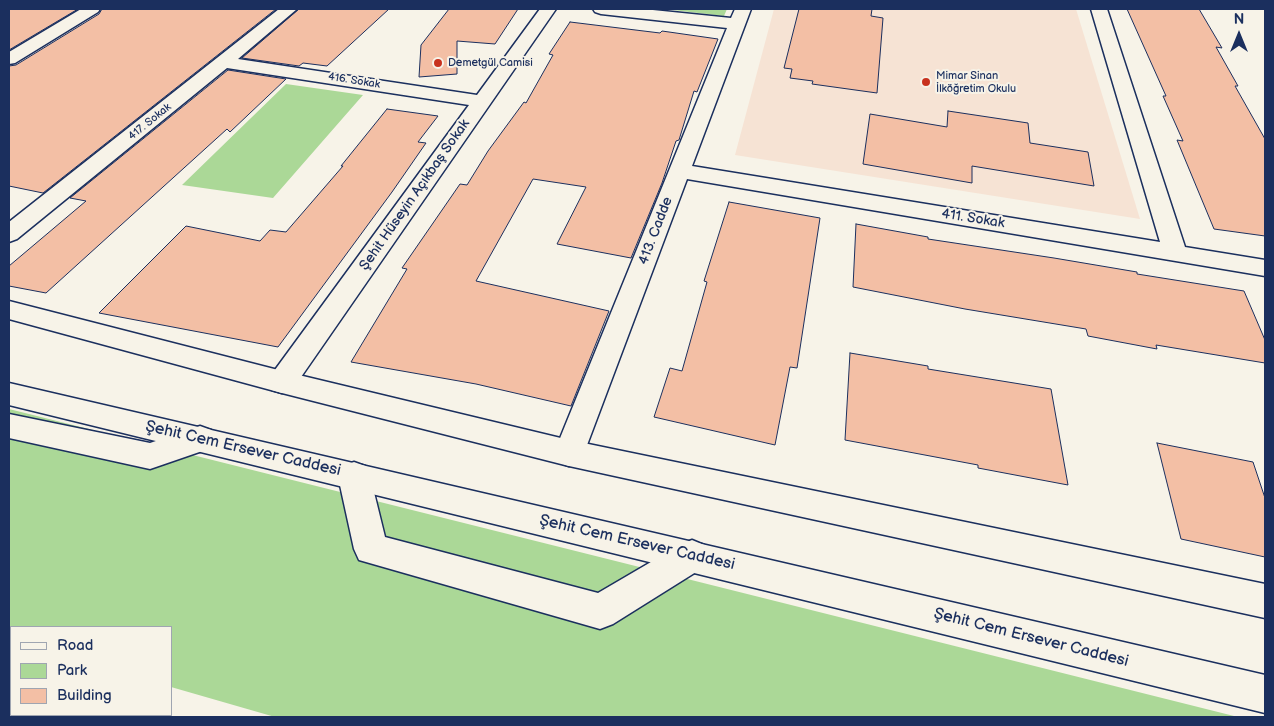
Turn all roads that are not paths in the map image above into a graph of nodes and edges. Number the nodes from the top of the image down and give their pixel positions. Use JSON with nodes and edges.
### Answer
{"nodes":[{"id":1,"x":92,"y":9,"type":"edge"},
{"id":2,"x":289,"y":9,"type":"edge"},
{"id":3,"x":548,"y":9,"type":"edge"},
{"id":4,"x":601,"y":9,"type":"edge"},
{"id":5,"x":1099,"y":9,"type":"edge"},
{"id":6,"x":740,"y":16,"type":"edge"},
{"id":7,"x":9,"y":59,"type":"edge"},
{"id":8,"x":226,"y":62,"type":"junction"},
{"id":9,"x":482,"y":100,"type":"junction"},
{"id":10,"x":680,"y":171,"type":"junction"},
{"id":11,"x":9,"y":234,"type":"edge"},
{"id":12,"x":1175,"y":253,"type":"junction"},
{"id":13,"x":1265,"y":268,"type":"edge"},
{"id":14,"x":9,"y":310,"type":"edge"},
{"id":15,"x":282,"y":382,"type":"junction"},
{"id":16,"x":9,"y":394,"type":"edge"},
{"id":17,"x":9,"y":426,"type":"edge"},
{"id":18,"x":200,"y":439,"type":"junction"},
{"id":19,"x":569,"y":452,"type":"junction"},
{"id":20,"x":354,"y":476,"type":"junction"},
{"id":21,"x":692,"y":556,"type":"junction"},
{"id":22,"x":1265,"y":601,"type":"edge"},
{"id":23,"x":1265,"y":694,"type":"edge"}],
"edges":[{"from":1,"to":7,"type":"street"},
{"from":2,"to":8,"type":"street","name":"417. Sokak"},
{"from":3,"to":9,"type":"street","name":"Şehit Hüseyin Açıkbaş Sokak"},
{"from":4,"to":6,"type":"street"},
{"from":5,"to":12,"type":"street"},
{"from":6,"to":10,"type":"street","name":"413. Cadde"},
{"from":8,"to":9,"type":"street","name":"416. Sokak"},
{"from":8,"to":11,"type":"street","name":"417. Sokak"},
{"from":9,"to":15,"type":"street","name":"Şehit Hüseyin Açıkbaş Sokak"},
{"from":10,"to":12,"type":"street","name":"411. Sokak"},
{"from":10,"to":19,"type":"street","name":"413. Cadde"},
{"from":12,"to":13,"type":"street","name":"411. Sokak"},
{"from":14,"to":15,"type":"street"},
{"from":15,"to":19,"type":"street"},
{"from":16,"to":18,"type":"street","name":"Şehit Cem Ersever Caddesi"},
{"from":17,"to":18,"type":"street"},
{"from":18,"to":20,"type":"street","name":"Şehit Cem Ersever Caddesi"},
{"from":19,"to":22,"type":"street"},
{"from":20,"to":21,"type":"street","name":"Şehit Cem Ersever Caddesi"},
{"from":20,"to":21,"type":"street"},
{"from":21,"to":23,"type":"street","name":"Şehit Cem Ersever Caddesi"}]}
